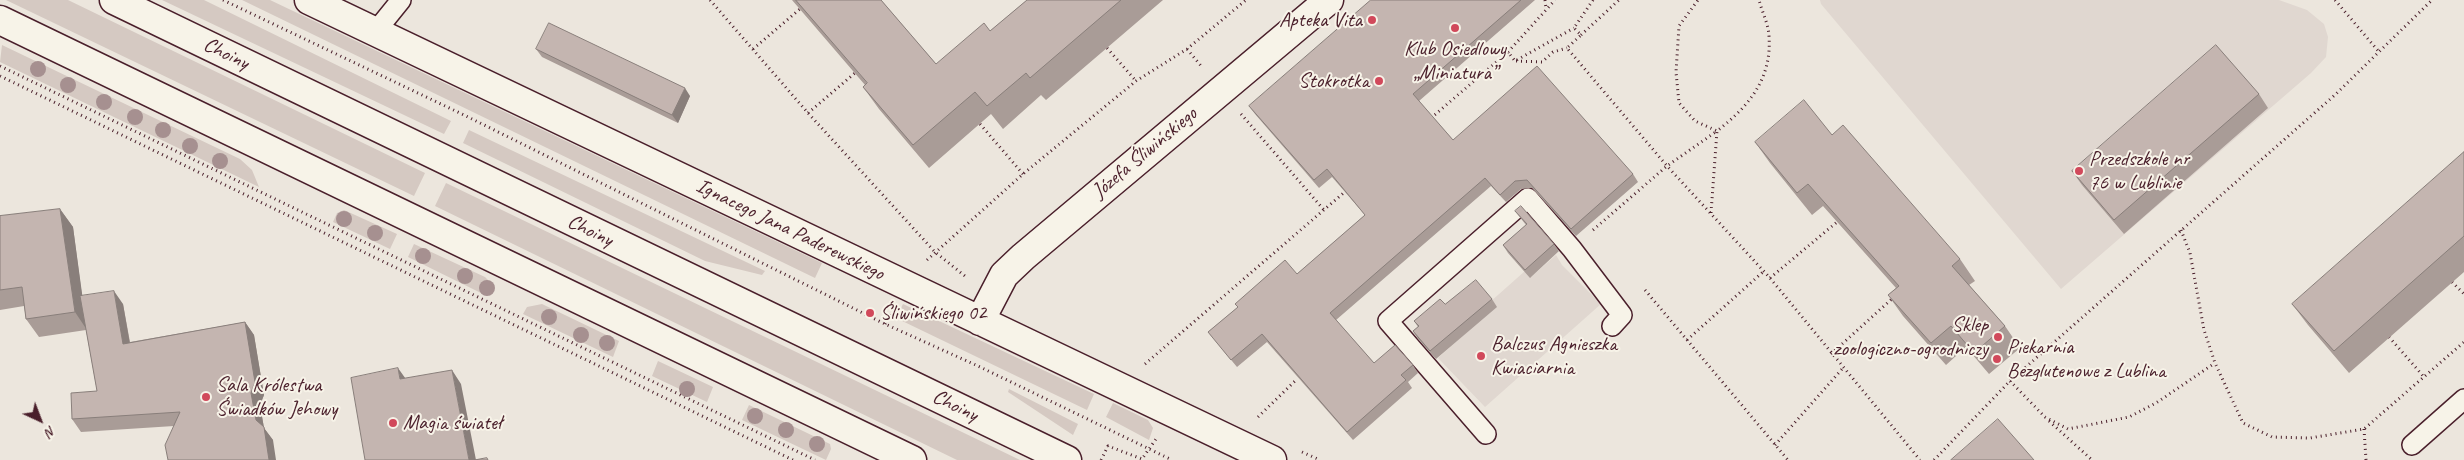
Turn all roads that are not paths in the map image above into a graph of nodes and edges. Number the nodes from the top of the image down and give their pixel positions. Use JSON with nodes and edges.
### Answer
{"nodes":[{"id":1,"x":114,"y":0,"type":"edge"},
{"id":2,"x":309,"y":0,"type":"edge"},
{"id":3,"x":401,"y":0,"type":"edge"},
{"id":4,"x":1329,"y":0,"type":"edge"},
{"id":5,"x":0,"y":20,"type":"edge"},
{"id":6,"x":376,"y":31,"type":"junction"},
{"id":7,"x":980,"y":321,"type":"junction"},
{"id":8,"x":1612,"y":326,"type":"dead end"},
{"id":9,"x":2464,"y":399,"type":"edge"},
{"id":10,"x":1486,"y":434,"type":"dead end"},
{"id":11,"x":2412,"y":444,"type":"dead end"},
{"id":12,"x":912,"y":460,"type":"edge"},
{"id":13,"x":1067,"y":460,"type":"edge"},
{"id":14,"x":1272,"y":460,"type":"edge"}],
"edges":[{"from":1,"to":13,"type":"street","name":"Choiny"},
{"from":2,"to":6,"type":"street","name":"Ignacego Jana Paderewskiego"},
{"from":3,"to":6,"type":"lane"},
{"from":4,"to":7,"type":"street","name":"Józefa Śliwińskiego"},
{"from":5,"to":12,"type":"street"},
{"from":6,"to":7,"type":"street","name":"Ignacego Jana Paderewskiego"},
{"from":7,"to":14,"type":"street","name":"Ignacego Jana Paderewskiego"},
{"from":8,"to":10,"type":"lane"},
{"from":9,"to":11,"type":"lane"}]}
